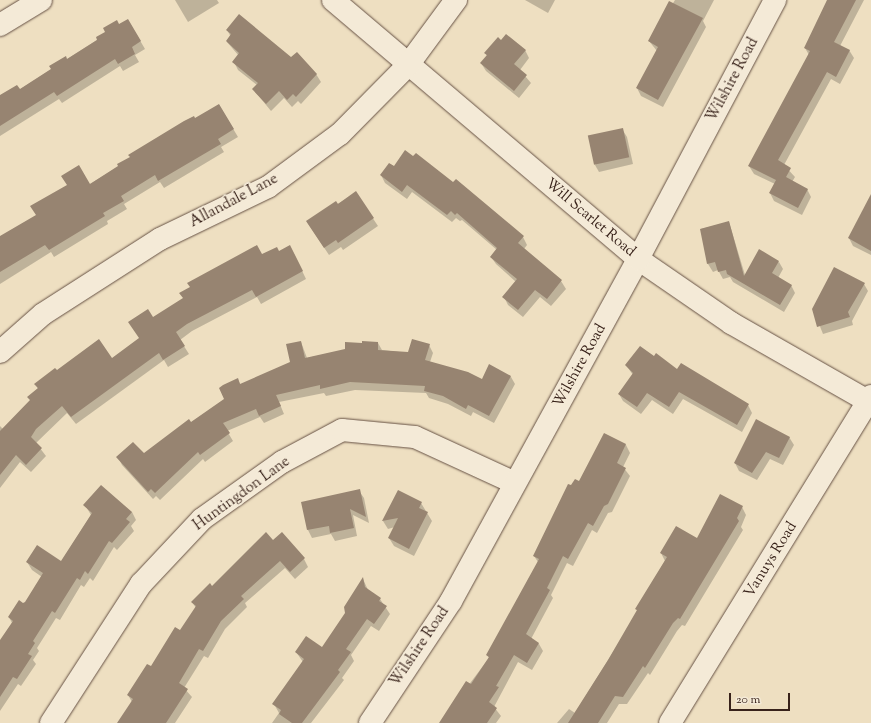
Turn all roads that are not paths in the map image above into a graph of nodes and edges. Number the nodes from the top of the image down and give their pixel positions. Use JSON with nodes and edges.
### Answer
{"nodes":[{"id":1,"x":41,"y":0,"type":"edge"},
{"id":2,"x":333,"y":0,"type":"edge"},
{"id":3,"x":456,"y":0,"type":"edge"},
{"id":4,"x":775,"y":0,"type":"edge"},
{"id":5,"x":0,"y":25,"type":"edge"},
{"id":6,"x":408,"y":65,"type":"junction"},
{"id":7,"x":638,"y":259,"type":"junction"},
{"id":8,"x":0,"y":352,"type":"edge"},
{"id":9,"x":870,"y":400,"type":"edge"},
{"id":10,"x":515,"y":483,"type":"junction"},
{"id":11,"x":52,"y":723,"type":"edge"},
{"id":12,"x":370,"y":723,"type":"edge"},
{"id":13,"x":670,"y":723,"type":"edge"}],
"edges":[{"from":1,"to":5,"type":"street"},
{"from":2,"to":6,"type":"street","name":"Will Scarlet Road"},
{"from":3,"to":6,"type":"street","name":"Allandale Lane"},
{"from":4,"to":7,"type":"street","name":"Wilshire Road"},
{"from":6,"to":7,"type":"street","name":"Will Scarlet Road"},
{"from":6,"to":8,"type":"street","name":"Allandale Lane"},
{"from":7,"to":9,"type":"street","name":"Will Scarlet Road"},
{"from":7,"to":10,"type":"street","name":"Wilshire Road"},
{"from":9,"to":13,"type":"street","name":"Vanuys Road"},
{"from":10,"to":11,"type":"street","name":"Huntingdon Lane"},
{"from":10,"to":12,"type":"street","name":"Wilshire Road"}]}
